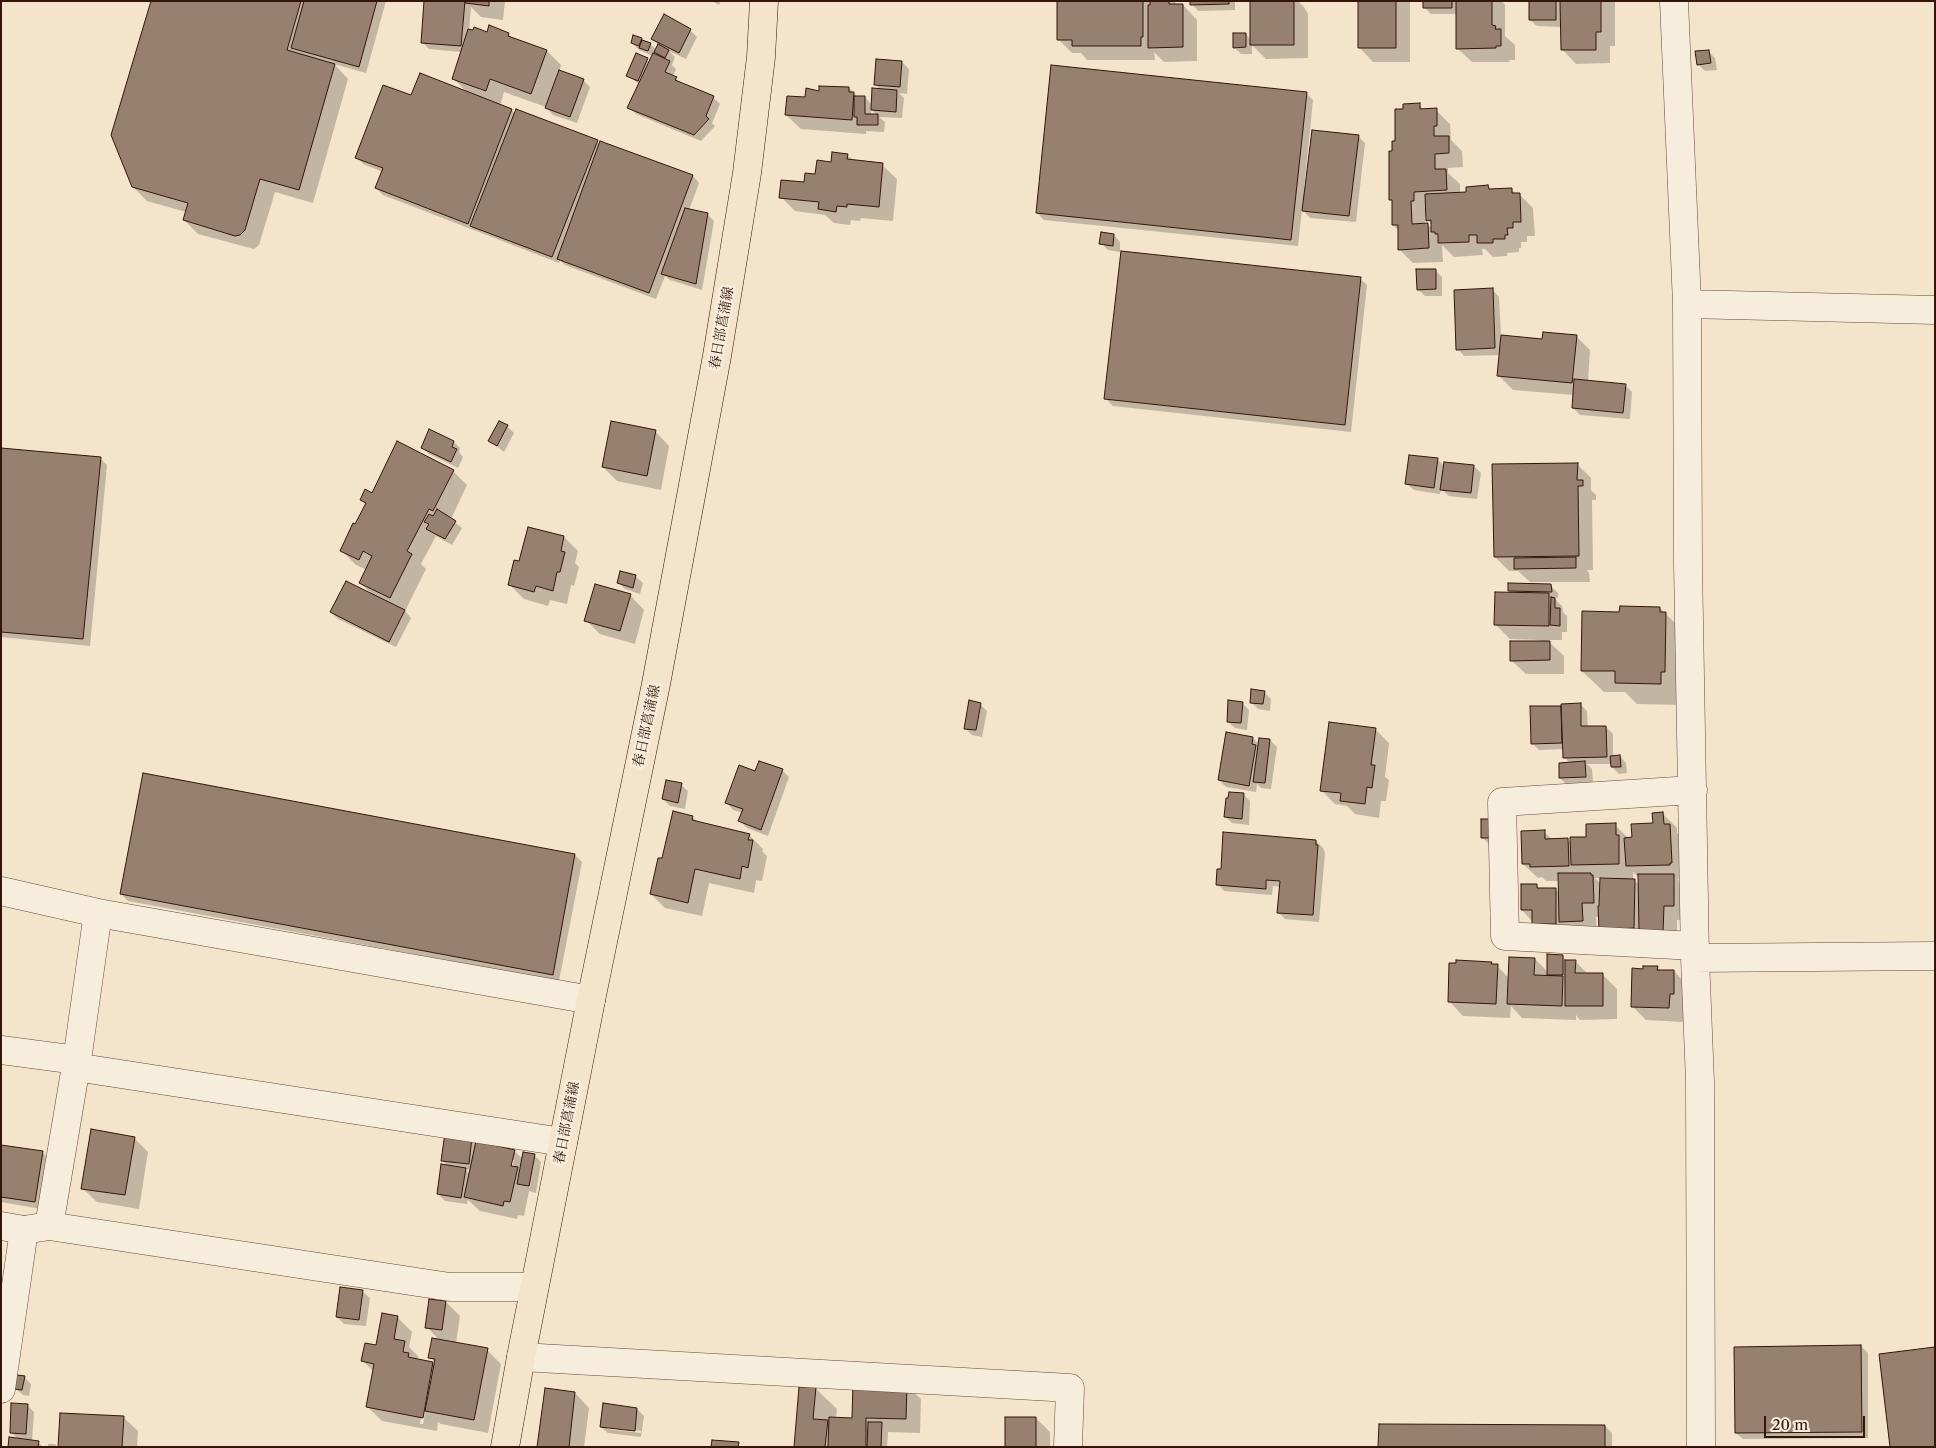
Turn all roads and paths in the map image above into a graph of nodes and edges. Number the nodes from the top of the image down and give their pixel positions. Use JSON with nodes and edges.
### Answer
{"nodes":[{"id":1,"x":764,"y":1,"type":"edge"},
{"id":2,"x":1674,"y":1,"type":"edge"},
{"id":3,"x":1687,"y":304,"type":"junction"},
{"id":4,"x":1935,"y":310,"type":"edge"},
{"id":5,"x":1693,"y":790,"type":"junction"},
{"id":6,"x":1,"y":891,"type":"edge"},
{"id":7,"x":98,"y":913,"type":"junction"},
{"id":8,"x":1695,"y":952,"type":"junction"},
{"id":9,"x":1935,"y":956,"type":"edge"},
{"id":10,"x":591,"y":1000,"type":"junction"},
{"id":11,"x":1,"y":1050,"type":"edge"},
{"id":12,"x":76,"y":1063,"type":"junction"},
{"id":13,"x":563,"y":1142,"type":"junction"},
{"id":14,"x":25,"y":1228,"type":"edge"},
{"id":15,"x":534,"y":1287,"type":"junction"},
{"id":16,"x":521,"y":1357,"type":"junction"},
{"id":17,"x":1,"y":1389,"type":"edge"},
{"id":18,"x":505,"y":1447,"type":"edge"},
{"id":19,"x":1068,"y":1447,"type":"edge"},
{"id":20,"x":1701,"y":1447,"type":"edge"}],
"edges":[{"from":1,"to":10,"type":"main road","name":"春日部菖蒲線"},
{"from":2,"to":3,"type":"street"},
{"from":3,"to":4,"type":"street"},
{"from":3,"to":5,"type":"street"},
{"from":5,"to":8,"type":"street"},
{"from":5,"to":8,"type":"street"},
{"from":6,"to":7,"type":"street"},
{"from":7,"to":10,"type":"street"},
{"from":7,"to":12,"type":"street"},
{"from":8,"to":9,"type":"street"},
{"from":8,"to":20,"type":"street"},
{"from":10,"to":13,"type":"main road","name":"春日部菖蒲線"},
{"from":11,"to":12,"type":"street"},
{"from":12,"to":13,"type":"street"},
{"from":12,"to":14,"type":"street"},
{"from":13,"to":15,"type":"main road","name":"春日部菖蒲線"},
{"from":14,"to":15,"type":"street"},
{"from":14,"to":17,"type":"street"},
{"from":15,"to":16,"type":"main road","name":"春日部菖蒲線"},
{"from":16,"to":18,"type":"main road","name":"春日部菖蒲線"},
{"from":16,"to":19,"type":"street"}]}
